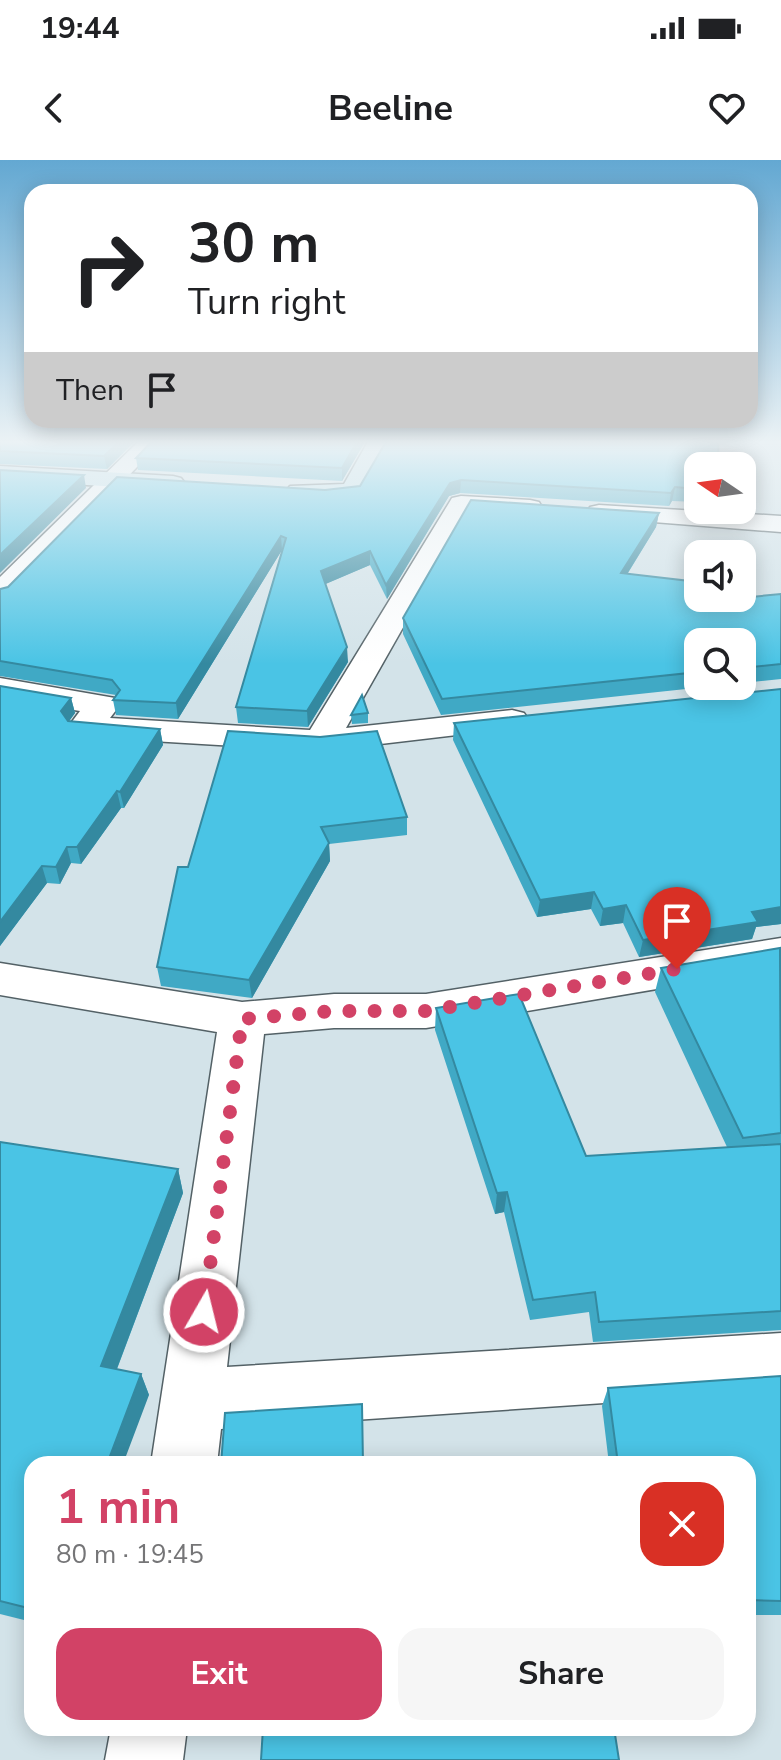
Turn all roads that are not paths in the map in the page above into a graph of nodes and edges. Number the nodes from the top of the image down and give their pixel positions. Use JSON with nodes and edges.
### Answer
{"nodes":[{"id":1,"x":78,"y":515,"type":"edge"},
{"id":2,"x":454,"y":515,"type":"edge"},
{"id":3,"x":644,"y":515,"type":"edge"},
{"id":4,"x":781,"y":524,"type":"edge"},
{"id":5,"x":0,"y":593,"type":"edge"},
{"id":6,"x":0,"y":688,"type":"edge"},
{"id":7,"x":543,"y":717,"type":"edge"},
{"id":8,"x":321,"y":741,"type":"junction"},
{"id":9,"x":781,"y":953,"type":"edge"},
{"id":10,"x":0,"y":979,"type":"edge"},
{"id":11,"x":242,"y":1019,"type":"junction"},
{"id":12,"x":781,"y":1362,"type":"edge"},
{"id":13,"x":192,"y":1400,"type":"junction"},
{"id":14,"x":185,"y":1456,"type":"edge"},
{"id":15,"x":148,"y":1736,"type":"edge"},
{"id":16,"x":144,"y":1760,"type":"edge"}],
"edges":[{"from":1,"to":5,"type":"street"},
{"from":2,"to":8,"type":"street"},
{"from":3,"to":4,"type":"street"},
{"from":6,"to":8,"type":"street"},
{"from":7,"to":8,"type":"street"},
{"from":9,"to":11,"type":"street"},
{"from":10,"to":11,"type":"street"},
{"from":11,"to":13,"type":"street"},
{"from":12,"to":13,"type":"street"},
{"from":13,"to":14,"type":"street"},
{"from":15,"to":16,"type":"street"}]}
